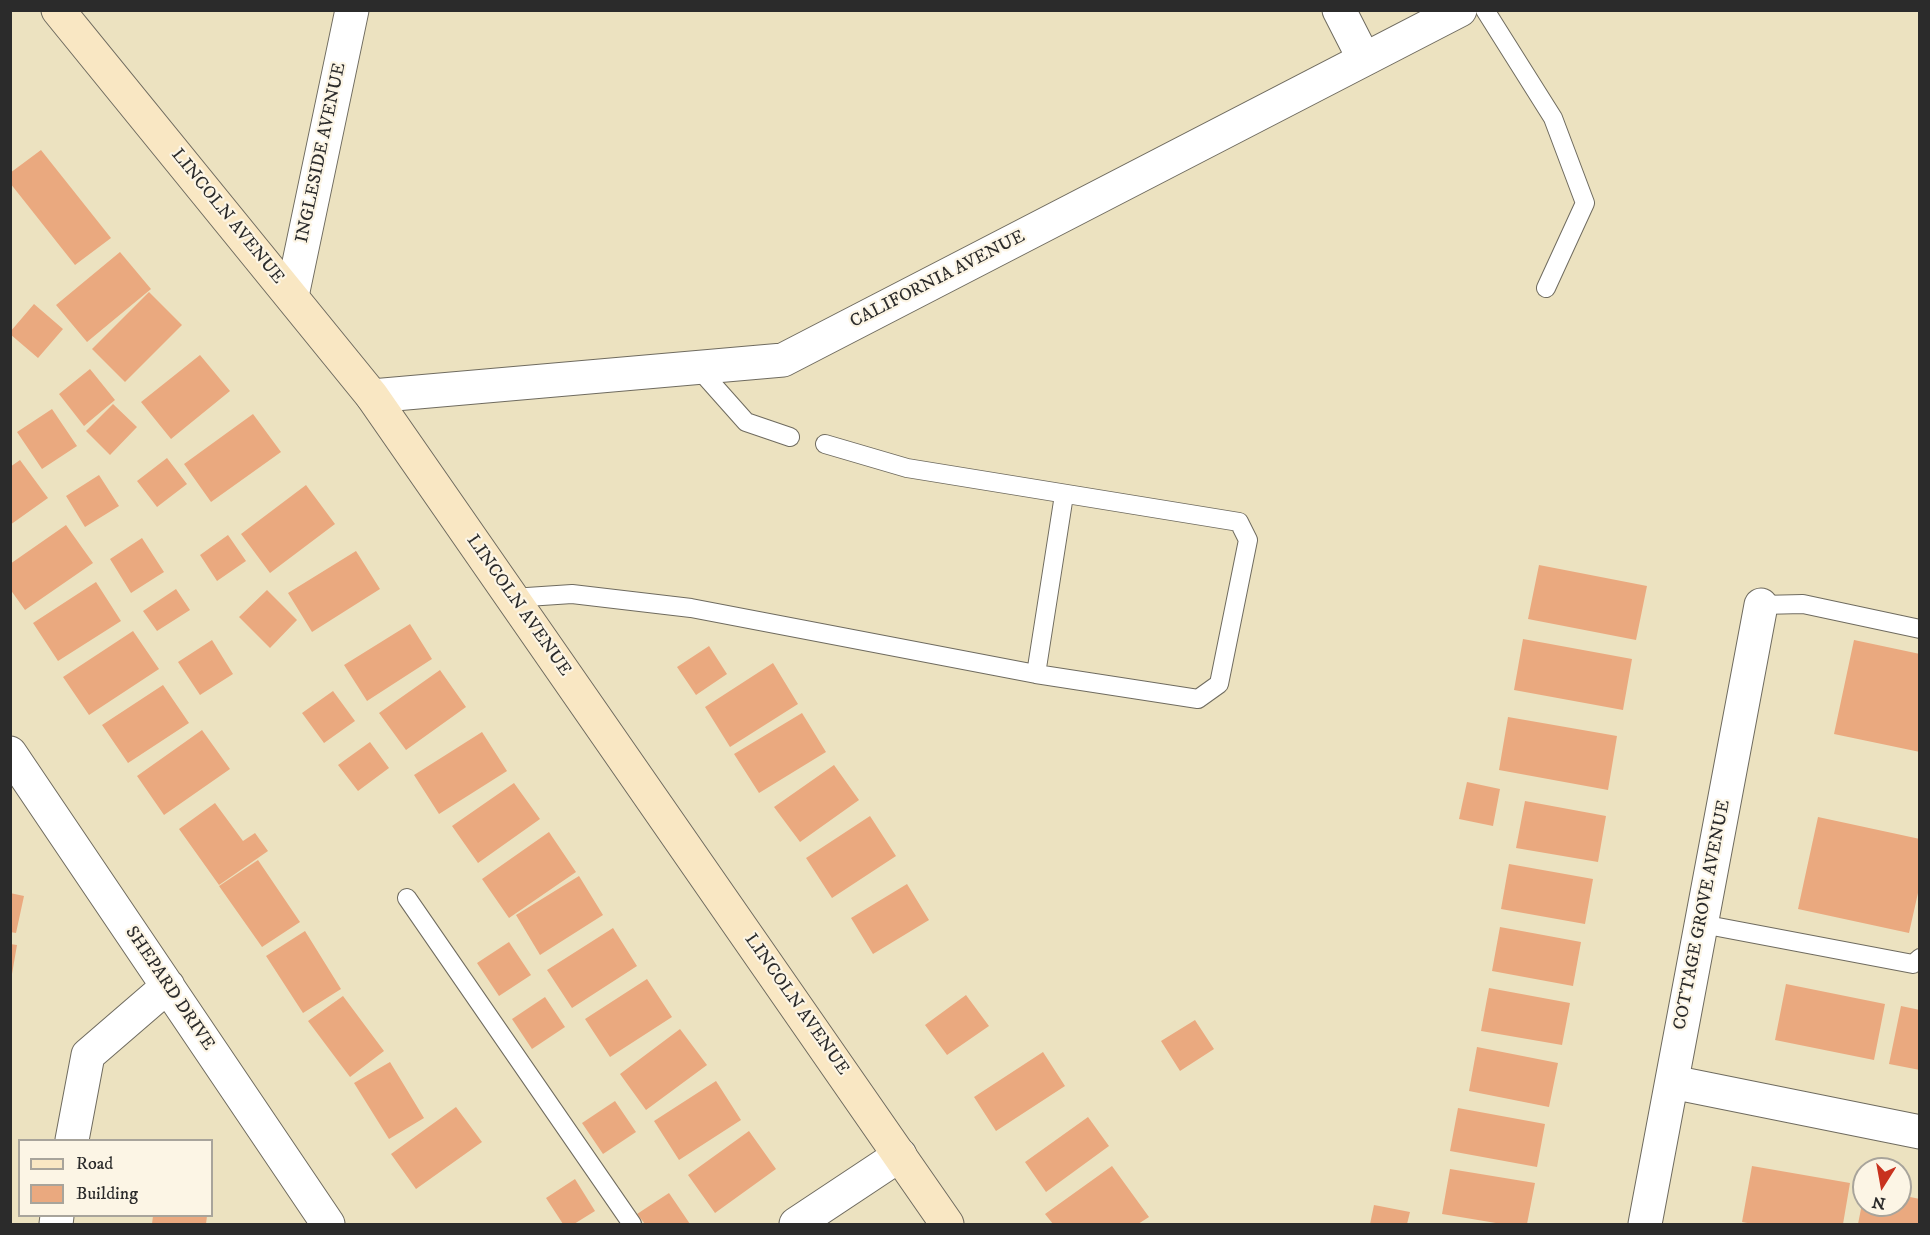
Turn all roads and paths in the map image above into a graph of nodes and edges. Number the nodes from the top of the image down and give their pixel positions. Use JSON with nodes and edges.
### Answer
{"nodes":[{"id":1,"x":58,"y":10,"type":"edge"},
{"id":2,"x":352,"y":10,"type":"edge"},
{"id":3,"x":1339,"y":10,"type":"edge"},
{"id":4,"x":1460,"y":10,"type":"edge"},
{"id":5,"x":1485,"y":10,"type":"edge"},
{"id":6,"x":1364,"y":59,"type":"junction"},
{"id":7,"x":1546,"y":288,"type":"dead end"},
{"id":8,"x":292,"y":296,"type":"junction"},
{"id":9,"x":698,"y":368,"type":"junction"},
{"id":10,"x":372,"y":396,"type":"junction"},
{"id":11,"x":790,"y":437,"type":"dead end"},
{"id":12,"x":825,"y":444,"type":"dead end"},
{"id":13,"x":1064,"y":495,"type":"junction"},
{"id":14,"x":512,"y":598,"type":"junction"},
{"id":15,"x":1761,"y":606,"type":"joint"},
{"id":16,"x":1920,"y":629,"type":"edge"},
{"id":17,"x":1036,"y":674,"type":"junction"},
{"id":18,"x":10,"y":753,"type":"edge"},
{"id":19,"x":407,"y":898,"type":"dead end"},
{"id":20,"x":1702,"y":924,"type":"junction"},
{"id":21,"x":1920,"y":958,"type":"edge"},
{"id":22,"x":168,"y":986,"type":"junction"},
{"id":23,"x":1672,"y":1082,"type":"junction"},
{"id":24,"x":1920,"y":1132,"type":"edge"},
{"id":25,"x":72,"y":1139,"type":"edge"},
{"id":26,"x":900,"y":1155,"type":"junction"},
{"id":27,"x":326,"y":1223,"type":"edge"},
{"id":28,"x":632,"y":1224,"type":"edge"},
{"id":29,"x":796,"y":1224,"type":"edge"},
{"id":30,"x":947,"y":1224,"type":"edge"},
{"id":31,"x":1645,"y":1224,"type":"edge"}],
"edges":[{"from":1,"to":8,"type":"street","name":"LINCOLN AVENUE"},
{"from":2,"to":8,"type":"street","name":"INGLESIDE AVENUE"},
{"from":3,"to":6,"type":"street"},
{"from":4,"to":6,"type":"street","name":"CALIFORNIA AVENUE"},
{"from":5,"to":7,"type":"lane"},
{"from":6,"to":9,"type":"street","name":"CALIFORNIA AVENUE"},
{"from":8,"to":10,"type":"street","name":"LINCOLN AVENUE"},
{"from":9,"to":10,"type":"street","name":"CALIFORNIA AVENUE"},
{"from":9,"to":11,"type":"lane"},
{"from":10,"to":14,"type":"street","name":"LINCOLN AVENUE"},
{"from":12,"to":13,"type":"lane"},
{"from":13,"to":17,"type":"lane"},
{"from":13,"to":17,"type":"lane"},
{"from":14,"to":17,"type":"lane"},
{"from":14,"to":26,"type":"street","name":"LINCOLN AVENUE"},
{"from":15,"to":16,"type":"lane"},
{"from":15,"to":20,"type":"street","name":"COTTAGE GROVE AVENUE"},
{"from":18,"to":22,"type":"street","name":"SHEPARD DRIVE"},
{"from":19,"to":28,"type":"lane"},
{"from":20,"to":21,"type":"lane"},
{"from":20,"to":23,"type":"street","name":"COTTAGE GROVE AVENUE"},
{"from":22,"to":25,"type":"street"},
{"from":22,"to":27,"type":"street","name":"SHEPARD DRIVE"},
{"from":23,"to":24,"type":"street"},
{"from":23,"to":31,"type":"street","name":"COTTAGE GROVE AVENUE"},
{"from":26,"to":29,"type":"street"},
{"from":26,"to":30,"type":"street","name":"LINCOLN AVENUE"}]}
